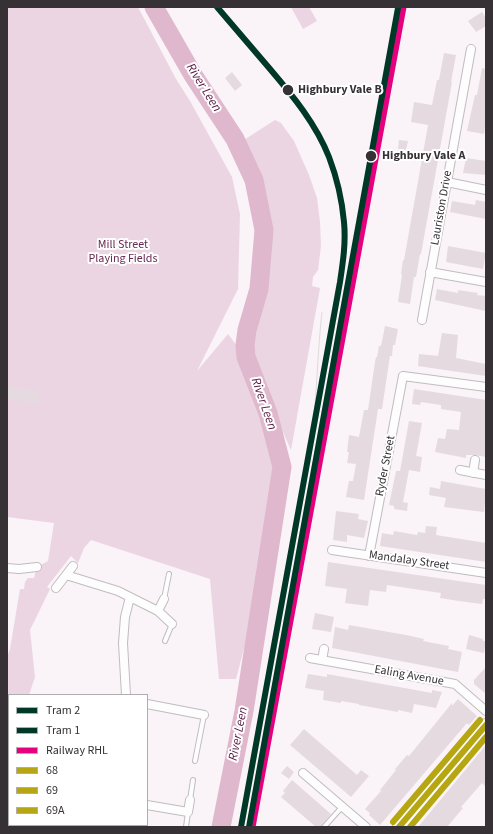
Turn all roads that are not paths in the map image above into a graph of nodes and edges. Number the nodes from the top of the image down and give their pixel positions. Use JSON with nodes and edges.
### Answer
{"nodes":[{"id":1,"x":471,"y":49,"type":"dead end"},
{"id":2,"x":447,"y":182,"type":"junction"},
{"id":3,"x":486,"y":190,"type":"edge"},
{"id":4,"x":430,"y":272,"type":"junction"},
{"id":5,"x":486,"y":282,"type":"edge"},
{"id":6,"x":421,"y":320,"type":"dead end"},
{"id":7,"x":486,"y":387,"type":"edge"},
{"id":8,"x":475,"y":460,"type":"dead end"},
{"id":9,"x":460,"y":470,"type":"dead end"},
{"id":10,"x":473,"y":473,"type":"junction"},
{"id":11,"x":486,"y":475,"type":"edge"},
{"id":12,"x":332,"y":550,"type":"dead end"},
{"id":13,"x":369,"y":556,"type":"junction"},
{"id":14,"x":73,"y":566,"type":"dead end"},
{"id":15,"x":37,"y":567,"type":"dead end"},
{"id":16,"x":7,"y":568,"type":"edge"},
{"id":17,"x":486,"y":573,"type":"edge"},
{"id":18,"x":66,"y":574,"type":"junction"},
{"id":19,"x":169,"y":574,"type":"dead end"},
{"id":20,"x":56,"y":588,"type":"dead end"},
{"id":21,"x":130,"y":597,"type":"junction"},
{"id":22,"x":164,"y":599,"type":"joint"},
{"id":23,"x":158,"y":611,"type":"junction"},
{"id":24,"x":172,"y":624,"type":"joint"},
{"id":25,"x":165,"y":641,"type":"dead end"},
{"id":26,"x":324,"y":649,"type":"dead end"},
{"id":27,"x":310,"y":658,"type":"dead end"},
{"id":28,"x":322,"y":660,"type":"junction"},
{"id":29,"x":126,"y":694,"type":"edge"},
{"id":30,"x":148,"y":704,"type":"edge"},
{"id":31,"x":486,"y":711,"type":"edge"},
{"id":32,"x":204,"y":715,"type":"joint"},
{"id":33,"x":486,"y":725,"type":"edge"},
{"id":34,"x":195,"y":761,"type":"dead end"},
{"id":35,"x":302,"y":772,"type":"dead end"},
{"id":36,"x":194,"y":780,"type":"dead end"},
{"id":37,"x":190,"y":800,"type":"joint"},
{"id":38,"x":148,"y":805,"type":"edge"},
{"id":39,"x":342,"y":807,"type":"junction"},
{"id":40,"x":188,"y":812,"type":"junction"},
{"id":41,"x":186,"y":827,"type":"edge"},
{"id":42,"x":324,"y":827,"type":"edge"},
{"id":43,"x":366,"y":827,"type":"edge"},
{"id":44,"x":399,"y":827,"type":"edge"}],
"edges":[{"from":1,"to":2,"type":"street","name":"Lauriston Drive"},
{"from":2,"to":3,"type":"street"},
{"from":2,"to":4,"type":"street","name":"Lauriston Drive"},
{"from":4,"to":5,"type":"street"},
{"from":4,"to":6,"type":"street","name":"Lauriston Drive"},
{"from":7,"to":13,"type":"street","name":"Ryder Street"},
{"from":8,"to":10,"type":"street"},
{"from":9,"to":10,"type":"street"},
{"from":10,"to":11,"type":"street"},
{"from":12,"to":13,"type":"street","name":"Mandalay Street"},
{"from":13,"to":17,"type":"street","name":"Mandalay Street"},
{"from":14,"to":18,"type":"street"},
{"from":15,"to":16,"type":"street"},
{"from":18,"to":20,"type":"street"},
{"from":18,"to":21,"type":"street"},
{"from":19,"to":22,"type":"lane"},
{"from":21,"to":23,"type":"street"},
{"from":21,"to":29,"type":"street"},
{"from":22,"to":23,"type":"street"},
{"from":23,"to":24,"type":"street"},
{"from":24,"to":25,"type":"lane"},
{"from":26,"to":28,"type":"street"},
{"from":27,"to":28,"type":"street","name":"Ealing Avenue"},
{"from":28,"to":31,"type":"street","name":"Ealing Avenue"},
{"from":30,"to":32,"type":"street"},
{"from":32,"to":34,"type":"lane"},
{"from":33,"to":44,"type":"main road"},
{"from":35,"to":39,"type":"street"},
{"from":36,"to":37,"type":"lane"},
{"from":37,"to":40,"type":"street"},
{"from":38,"to":40,"type":"street"},
{"from":39,"to":42,"type":"lane"},
{"from":39,"to":43,"type":"street"},
{"from":40,"to":41,"type":"lane"}]}
